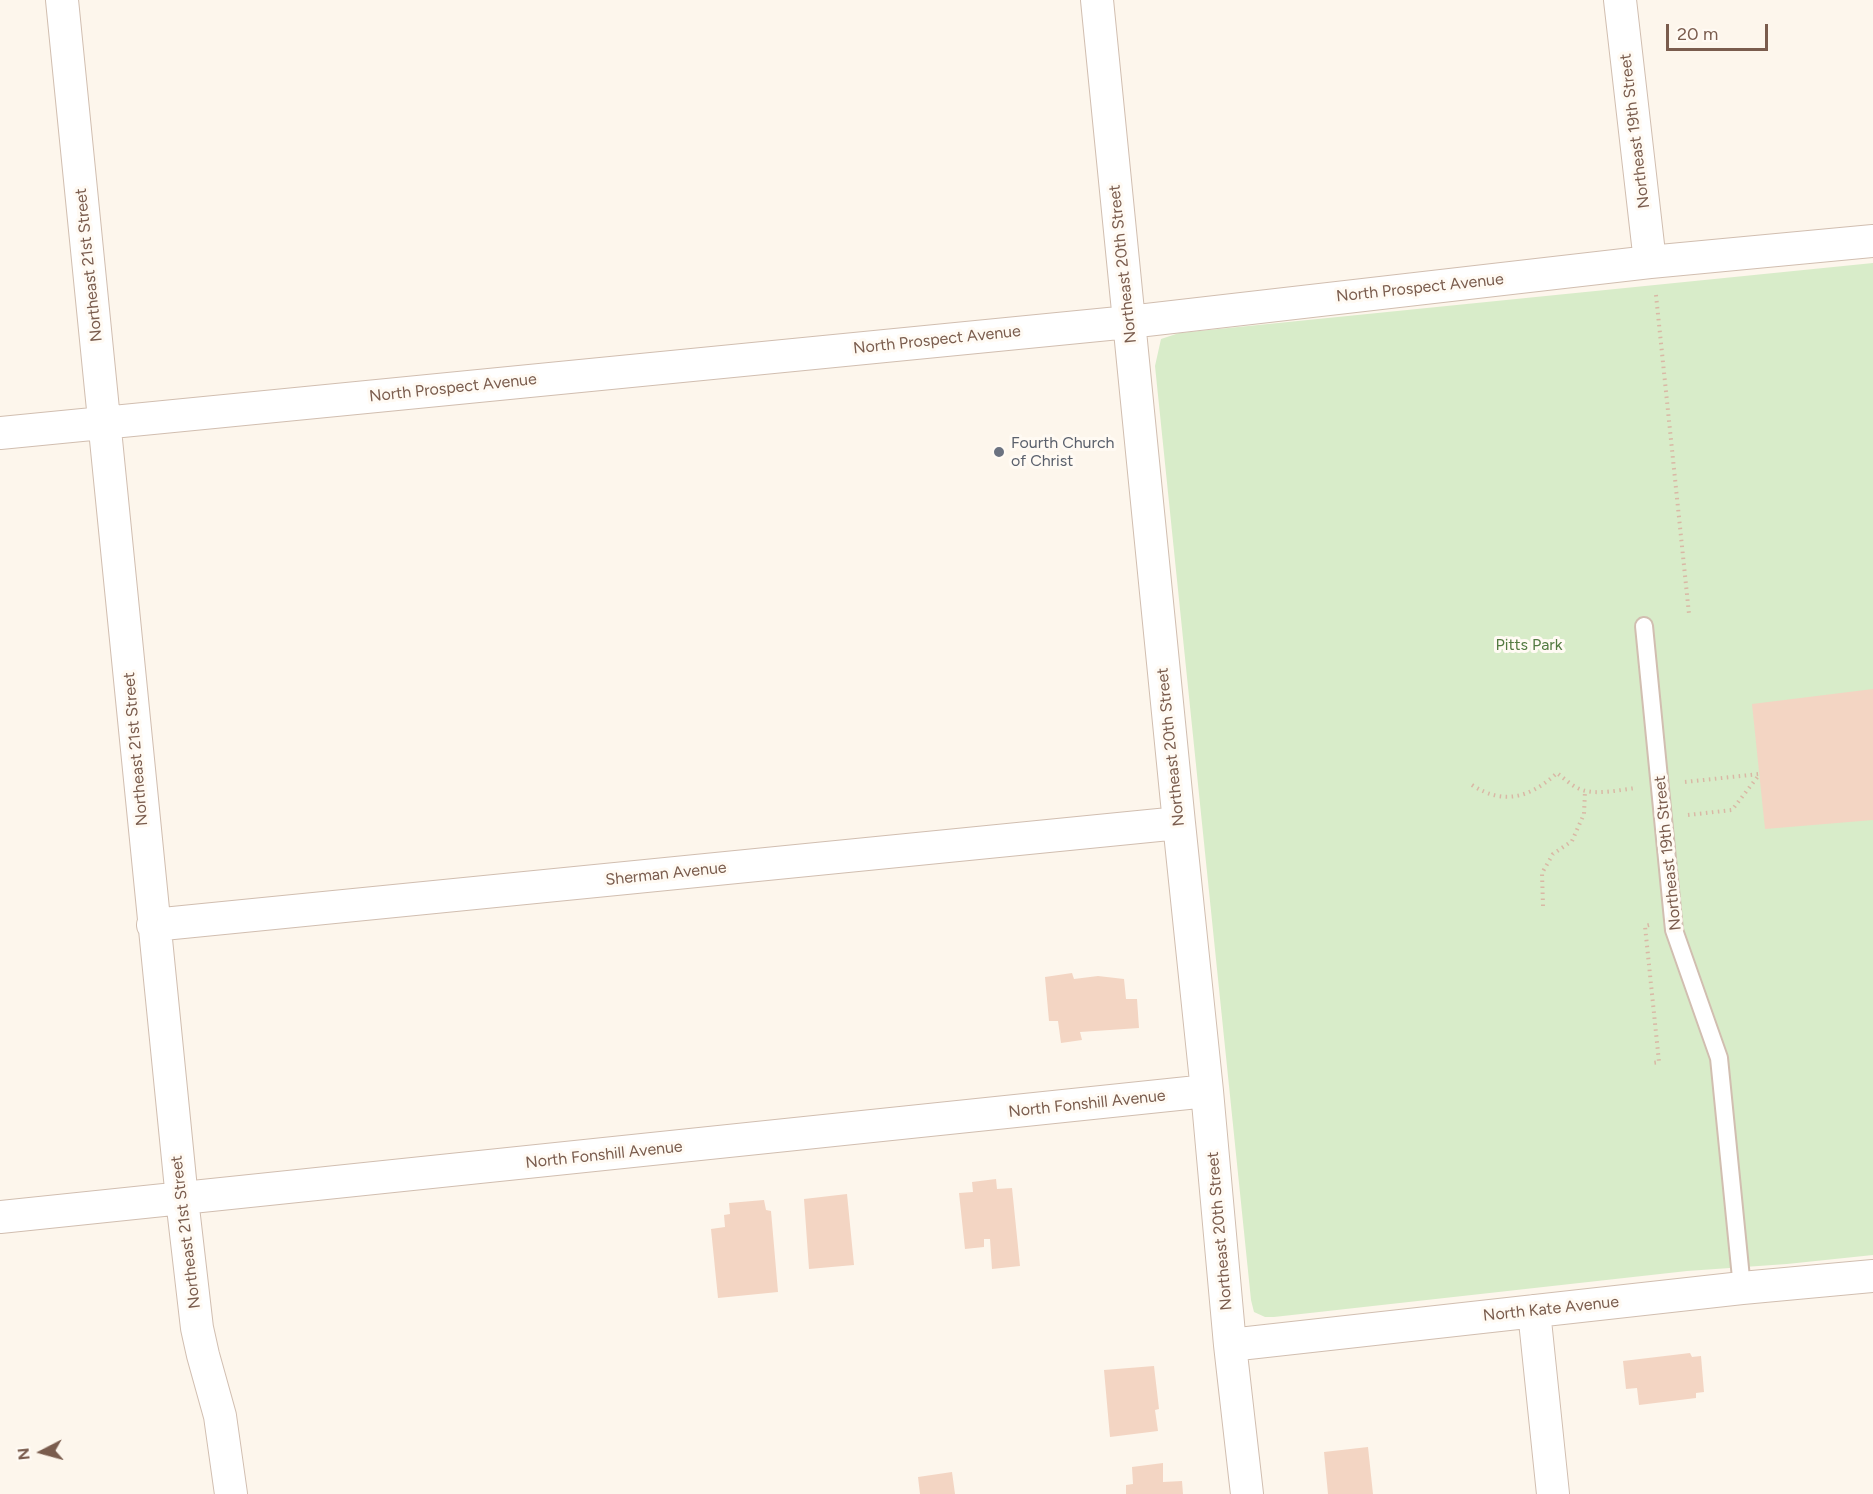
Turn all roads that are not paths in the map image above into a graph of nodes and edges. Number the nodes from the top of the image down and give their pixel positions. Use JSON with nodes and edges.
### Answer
{"nodes":[{"id":1,"x":62,"y":0,"type":"edge"},
{"id":2,"x":1097,"y":0,"type":"edge"},
{"id":3,"x":1620,"y":0,"type":"edge"},
{"id":4,"x":1873,"y":241,"type":"edge"},
{"id":5,"x":1650,"y":262,"type":"junction"},
{"id":6,"x":1129,"y":322,"type":"junction"},
{"id":7,"x":105,"y":422,"type":"junction"},
{"id":8,"x":0,"y":432,"type":"edge"},
{"id":9,"x":1644,"y":626,"type":"dead end"},
{"id":10,"x":1179,"y":823,"type":"junction"},
{"id":11,"x":153,"y":925,"type":"junction"},
{"id":12,"x":1207,"y":1091,"type":"junction"},
{"id":13,"x":182,"y":1199,"type":"junction"},
{"id":14,"x":0,"y":1216,"type":"edge"},
{"id":15,"x":1873,"y":1276,"type":"edge"},
{"id":16,"x":1742,"y":1288,"type":"junction"},
{"id":17,"x":1534,"y":1311,"type":"junction"},
{"id":18,"x":1230,"y":1345,"type":"junction"},
{"id":19,"x":231,"y":1494,"type":"edge"},
{"id":20,"x":1247,"y":1494,"type":"edge"},
{"id":21,"x":1553,"y":1494,"type":"edge"}],
"edges":[{"from":1,"to":7,"type":"street","name":"Northeast 21st Street"},
{"from":2,"to":6,"type":"street","name":"Northeast 20th Street"},
{"from":3,"to":5,"type":"street","name":"Northeast 19th Street"},
{"from":4,"to":5,"type":"street","name":"North Prospect Avenue"},
{"from":5,"to":6,"type":"street","name":"North Prospect Avenue"},
{"from":6,"to":7,"type":"street","name":"North Prospect Avenue"},
{"from":6,"to":10,"type":"street","name":"Northeast 20th Street"},
{"from":7,"to":8,"type":"street","name":"North Prospect Avenue"},
{"from":7,"to":11,"type":"street","name":"Northeast 21st Street"},
{"from":9,"to":16,"type":"lane","name":"Northeast 19th Street"},
{"from":10,"to":11,"type":"street","name":"Sherman Avenue"},
{"from":10,"to":12,"type":"street","name":"Northeast 20th Street"},
{"from":11,"to":13,"type":"street","name":"Northeast 21st Street"},
{"from":12,"to":13,"type":"street","name":"North Fonshill Avenue"},
{"from":12,"to":18,"type":"street","name":"Northeast 20th Street"},
{"from":13,"to":14,"type":"street","name":"North Fonshill Avenue"},
{"from":13,"to":19,"type":"street","name":"Northeast 21st Street"},
{"from":15,"to":16,"type":"street","name":"North Kate Avenue"},
{"from":16,"to":17,"type":"street","name":"North Kate Avenue"},
{"from":17,"to":18,"type":"street","name":"North Kate Avenue"},
{"from":17,"to":21,"type":"street"},
{"from":18,"to":20,"type":"street","name":"Northeast 20th Street"}]}
